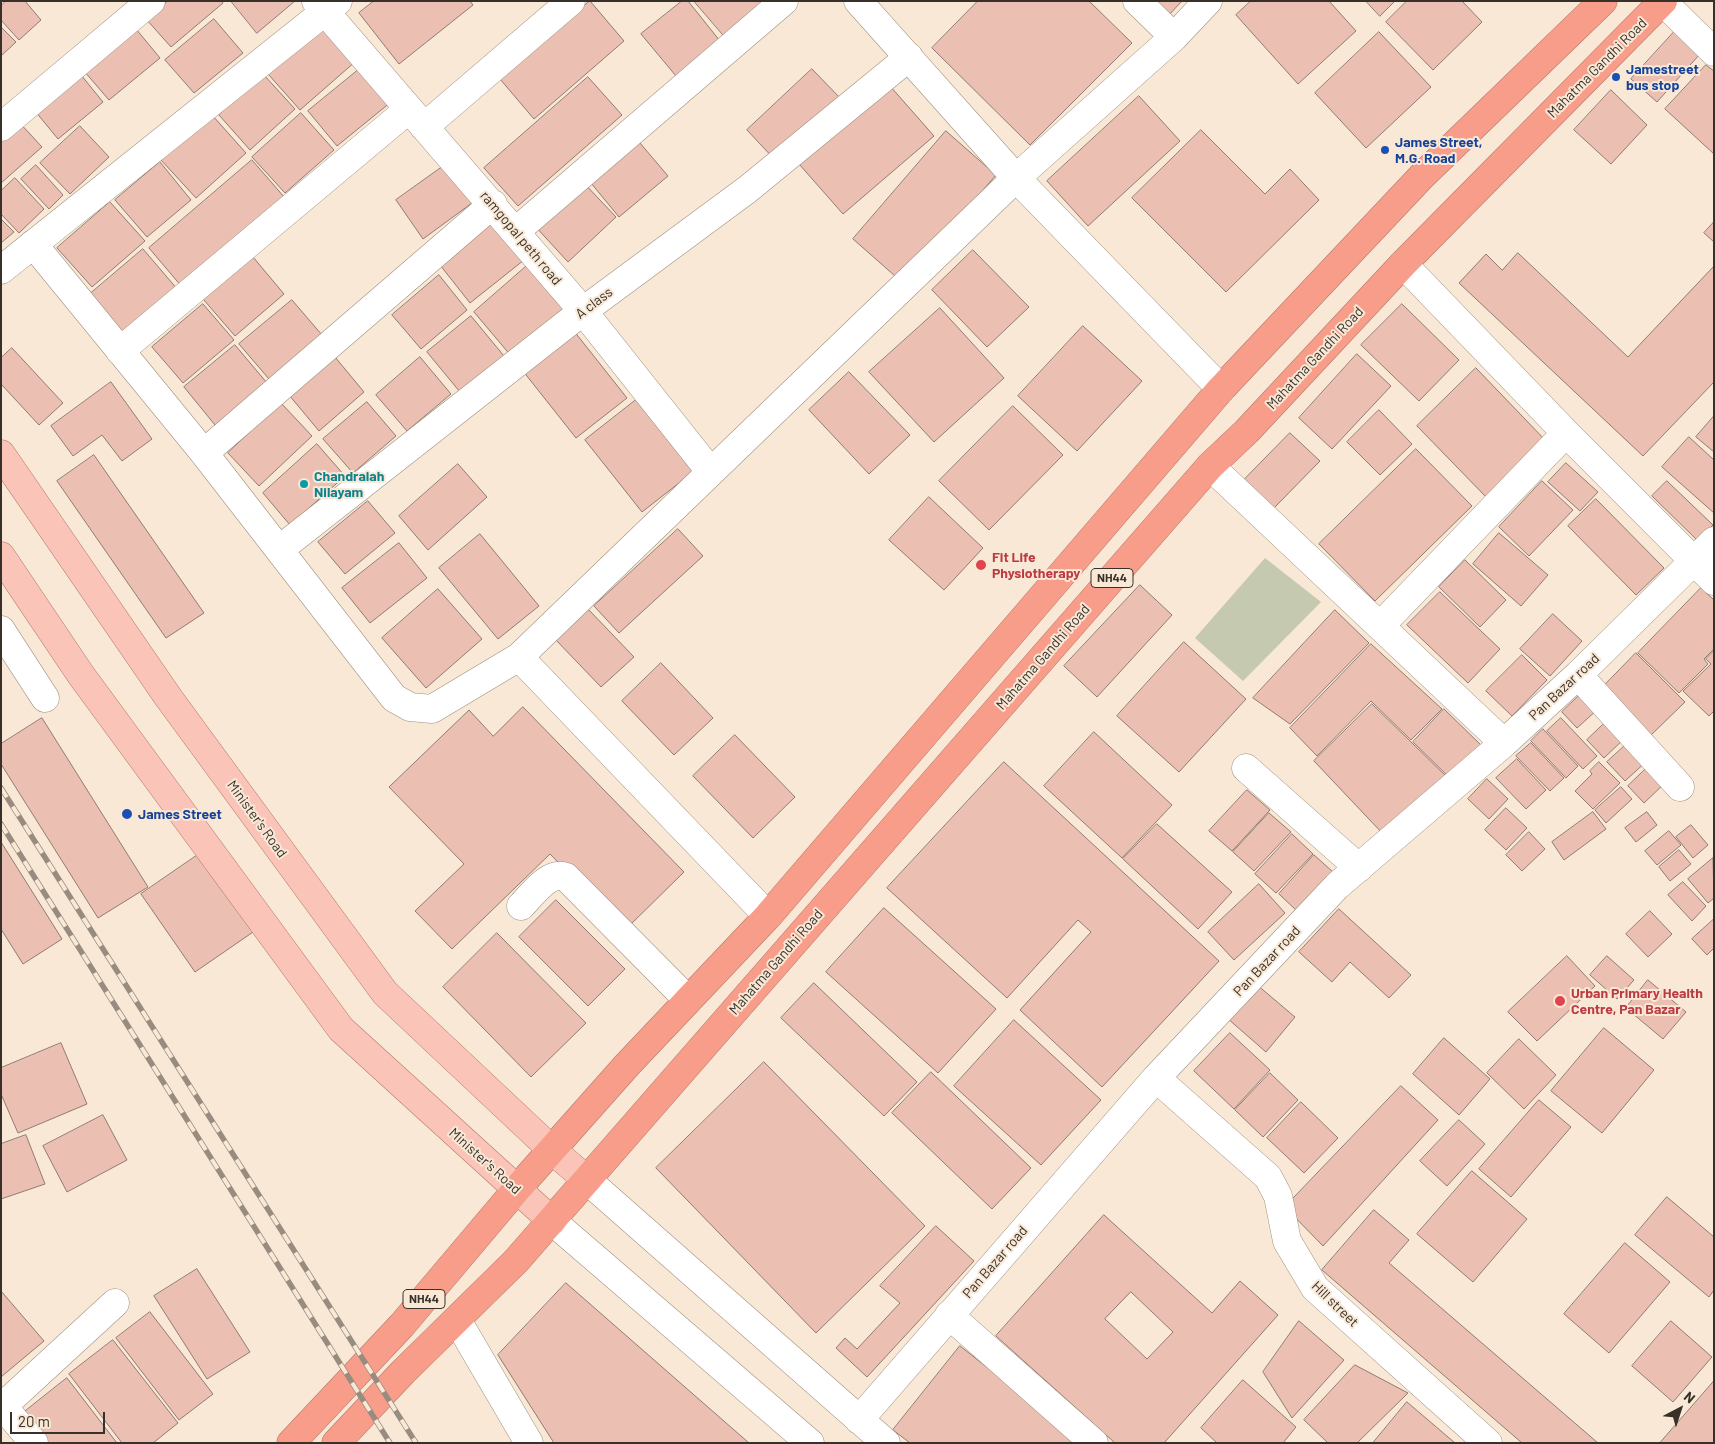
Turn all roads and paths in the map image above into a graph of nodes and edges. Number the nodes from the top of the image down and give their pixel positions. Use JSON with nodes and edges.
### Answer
{"nodes":[{"id":1,"x":151,"y":1,"type":"edge"},
{"id":2,"x":572,"y":1,"type":"edge"},
{"id":3,"x":784,"y":1,"type":"edge"},
{"id":4,"x":858,"y":1,"type":"edge"},
{"id":5,"x":1137,"y":1,"type":"edge"},
{"id":6,"x":1208,"y":1,"type":"edge"},
{"id":7,"x":1603,"y":1,"type":"edge"},
{"id":8,"x":1663,"y":1,"type":"edge"},
{"id":9,"x":326,"y":5,"type":"edge"},
{"id":10,"x":1174,"y":37,"type":"junction"},
{"id":11,"x":1714,"y":52,"type":"edge"},
{"id":12,"x":909,"y":57,"type":"junction"},
{"id":13,"x":417,"y":118,"type":"junction"},
{"id":14,"x":1,"y":127,"type":"edge"},
{"id":15,"x":1016,"y":178,"type":"junction"},
{"id":16,"x":493,"y":204,"type":"junction"},
{"id":17,"x":516,"y":231,"type":"junction"},
{"id":18,"x":33,"y":244,"type":"junction"},
{"id":19,"x":1403,"y":264,"type":"junction"},
{"id":20,"x":1,"y":270,"type":"edge"},
{"id":21,"x":583,"y":311,"type":"junction"},
{"id":22,"x":120,"y":351,"type":"junction"},
{"id":23,"x":1221,"y":389,"type":"junction"},
{"id":24,"x":1566,"y":433,"type":"junction"},
{"id":25,"x":204,"y":453,"type":"junction"},
{"id":26,"x":1,"y":454,"type":"edge"},
{"id":27,"x":1210,"y":466,"type":"junction"},
{"id":28,"x":710,"y":472,"type":"junction"},
{"id":29,"x":1714,"y":541,"type":"edge"},
{"id":30,"x":280,"y":549,"type":"junction"},
{"id":31,"x":1,"y":556,"type":"edge"},
{"id":32,"x":1693,"y":561,"type":"junction"},
{"id":33,"x":1714,"y":581,"type":"edge"},
{"id":34,"x":1380,"y":626,"type":"junction"},
{"id":35,"x":1,"y":630,"type":"edge"},
{"id":36,"x":519,"y":657,"type":"junction"},
{"id":37,"x":1578,"y":675,"type":"junction"},
{"id":38,"x":45,"y":698,"type":"dead end"},
{"id":39,"x":1504,"y":743,"type":"junction"},
{"id":40,"x":1246,"y":768,"type":"dead end"},
{"id":41,"x":1680,"y":787,"type":"dead end"},
{"id":42,"x":1359,"y":868,"type":"junction"},
{"id":43,"x":521,"y":906,"type":"dead end"},
{"id":44,"x":768,"y":916,"type":"junction"},
{"id":45,"x":688,"y":1000,"type":"junction"},
{"id":46,"x":1156,"y":1078,"type":"junction"},
{"id":47,"x":552,"y":1150,"type":"junction"},
{"id":48,"x":587,"y":1180,"type":"junction"},
{"id":49,"x":516,"y":1190,"type":"junction"},
{"id":50,"x":552,"y":1221,"type":"junction"},
{"id":51,"x":115,"y":1303,"type":"dead end"},
{"id":52,"x":949,"y":1315,"type":"junction"},
{"id":53,"x":457,"y":1320,"type":"junction"},
{"id":54,"x":2,"y":1405,"type":"edge"},
{"id":55,"x":859,"y":1420,"type":"junction"},
{"id":56,"x":34,"y":1443,"type":"edge"},
{"id":57,"x":291,"y":1443,"type":"edge"},
{"id":58,"x":336,"y":1443,"type":"edge"},
{"id":59,"x":529,"y":1443,"type":"edge"},
{"id":60,"x":810,"y":1443,"type":"edge"},
{"id":61,"x":886,"y":1443,"type":"edge"},
{"id":62,"x":1094,"y":1443,"type":"edge"},
{"id":63,"x":1488,"y":1443,"type":"edge"}],
"edges":[{"from":1,"to":14,"type":"street"},
{"from":2,"to":13,"type":"street"},
{"from":3,"to":17,"type":"street"},
{"from":4,"to":12,"type":"street"},
{"from":5,"to":10,"type":"street"},
{"from":6,"to":10,"type":"street"},
{"from":7,"to":23,"type":"highway","number":"NH44"},
{"from":8,"to":11,"type":"street"},
{"from":8,"to":19,"type":"highway","name":"Mahatma Gandhi Road","number":"NH44"},
{"from":9,"to":13,"type":"street","name":"ramgopal peth road"},
{"from":9,"to":18,"type":"street"},
{"from":10,"to":15,"type":"street"},
{"from":12,"to":15,"type":"street"},
{"from":12,"to":21,"type":"street","name":"A class"},
{"from":13,"to":16,"type":"street","name":"ramgopal peth road"},
{"from":13,"to":22,"type":"street"},
{"from":15,"to":23,"type":"street"},
{"from":15,"to":28,"type":"street"},
{"from":16,"to":17,"type":"street","name":"ramgopal peth road"},
{"from":16,"to":25,"type":"street"},
{"from":17,"to":21,"type":"street","name":"ramgopal peth road"},
{"from":18,"to":20,"type":"street"},
{"from":18,"to":22,"type":"street"},
{"from":19,"to":24,"type":"street"},
{"from":19,"to":27,"type":"highway","name":"Mahatma Gandhi Road","number":"NH44"},
{"from":21,"to":28,"type":"street","name":"ramgopal peth road"},
{"from":21,"to":30,"type":"street","name":"A class"},
{"from":22,"to":25,"type":"street"},
{"from":23,"to":44,"type":"highway","number":"NH44"},
{"from":24,"to":32,"type":"street"},
{"from":24,"to":34,"type":"street"},
{"from":25,"to":30,"type":"street"},
{"from":26,"to":47,"type":"main road","name":"Minister's Road"},
{"from":27,"to":34,"type":"street"},
{"from":27,"to":48,"type":"highway","name":"Mahatma Gandhi Road","number":"NH44"},
{"from":28,"to":36,"type":"street"},
{"from":29,"to":32,"type":"street","name":"Pan Bazar road"},
{"from":30,"to":36,"type":"street"},
{"from":31,"to":49,"type":"main road","name":"Minister's Road"},
{"from":32,"to":33,"type":"street"},
{"from":32,"to":37,"type":"street","name":"Pan Bazar road"},
{"from":34,"to":39,"type":"street"},
{"from":35,"to":38,"type":"street"},
{"from":36,"to":44,"type":"street"},
{"from":37,"to":39,"type":"street","name":"Pan Bazar road"},
{"from":37,"to":41,"type":"street"},
{"from":39,"to":42,"type":"street","name":"Pan Bazar road"},
{"from":40,"to":42,"type":"street"},
{"from":42,"to":46,"type":"street","name":"Pan Bazar road"},
{"from":43,"to":45,"type":"street"},
{"from":44,"to":45,"type":"highway","number":"NH44"},
{"from":45,"to":47,"type":"highway","number":"NH44"},
{"from":46,"to":52,"type":"street","name":"Pan Bazar road"},
{"from":46,"to":63,"type":"street","name":"Hill street"},
{"from":47,"to":48,"type":"main road","name":"Minister's Road"},
{"from":47,"to":49,"type":"highway","number":"NH44"},
{"from":48,"to":50,"type":"highway","number":"NH44"},
{"from":48,"to":55,"type":"street"},
{"from":49,"to":50,"type":"main road","name":"Minister's Road"},
{"from":49,"to":57,"type":"highway","number":"NH44"},
{"from":50,"to":53,"type":"highway","number":"NH44"},
{"from":50,"to":60,"type":"street"},
{"from":51,"to":54,"type":"street"},
{"from":52,"to":55,"type":"street","name":"Pan Bazar road"},
{"from":52,"to":62,"type":"street"},
{"from":53,"to":58,"type":"highway","number":"NH44"},
{"from":53,"to":59,"type":"street"},
{"from":54,"to":56,"type":"street"},
{"from":55,"to":61,"type":"street"}]}
